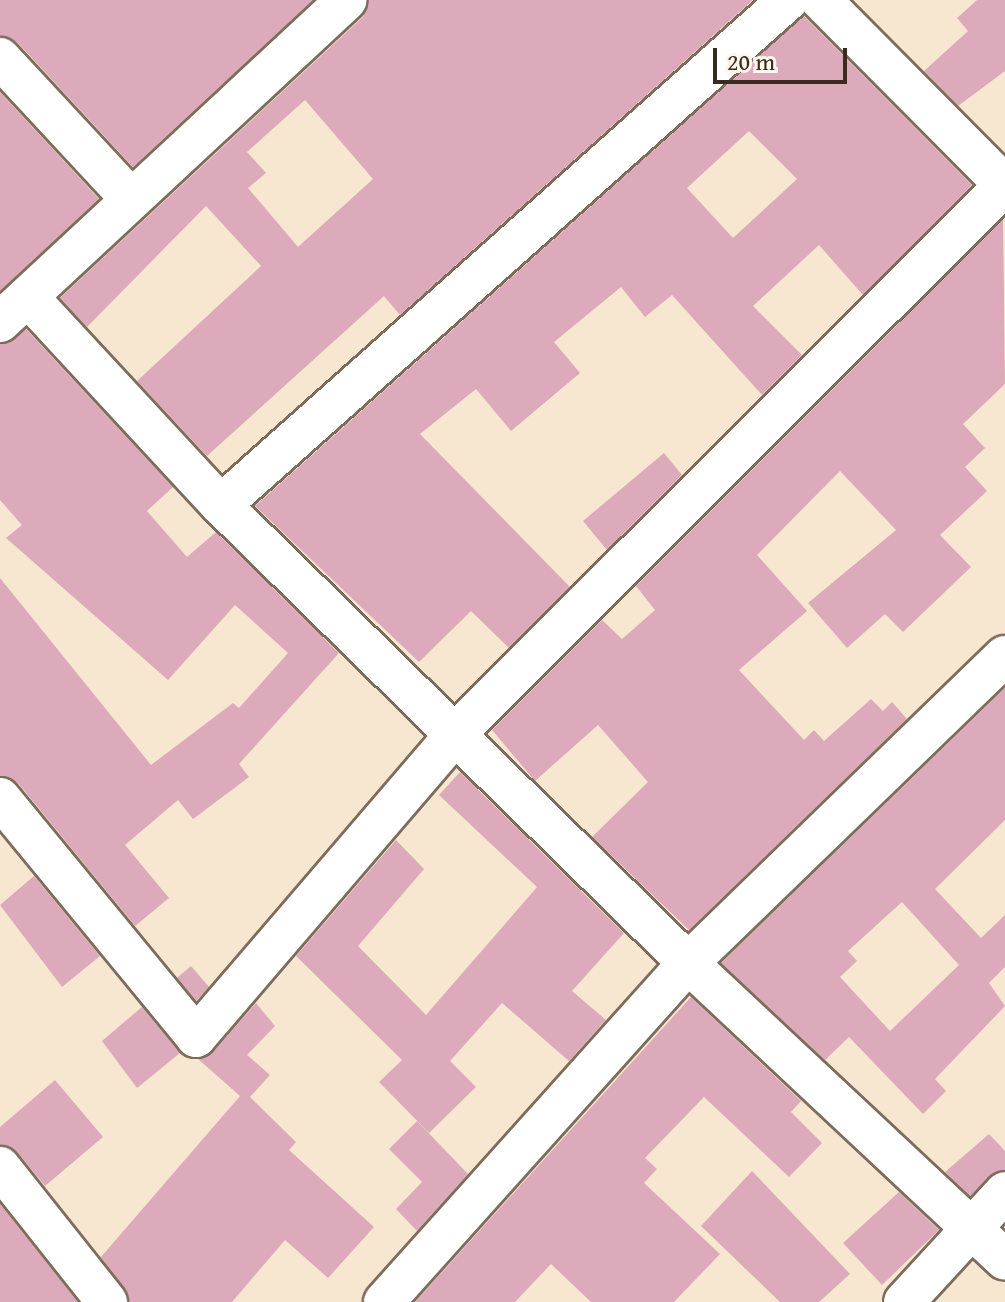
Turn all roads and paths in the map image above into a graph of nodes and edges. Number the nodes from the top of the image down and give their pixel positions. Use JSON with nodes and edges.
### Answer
{"nodes":[{"id":1,"x":347,"y":0,"type":"edge"},
{"id":2,"x":788,"y":0,"type":"edge"},
{"id":3,"x":821,"y":0,"type":"edge"},
{"id":4,"x":0,"y":58,"type":"edge"},
{"id":5,"x":1005,"y":185,"type":"edge"},
{"id":6,"x":131,"y":199,"type":"junction"},
{"id":7,"x":15,"y":310,"type":"edge"},
{"id":8,"x":221,"y":505,"type":"junction"},
{"id":9,"x":1005,"y":656,"type":"edge"},
{"id":10,"x":458,"y":731,"type":"junction"},
{"id":11,"x":0,"y":798,"type":"edge"},
{"id":12,"x":688,"y":963,"type":"junction"},
{"id":13,"x":0,"y":1167,"type":"edge"},
{"id":14,"x":1005,"y":1192,"type":"edge"},
{"id":15,"x":971,"y":1225,"type":"junction"},
{"id":16,"x":1005,"y":1260,"type":"edge"},
{"id":17,"x":107,"y":1302,"type":"edge"},
{"id":18,"x":384,"y":1302,"type":"edge"},
{"id":19,"x":904,"y":1302,"type":"edge"}],
"edges":[{"from":1,"to":6,"type":"street"},
{"from":2,"to":8,"type":"street"},
{"from":3,"to":5,"type":"street"},
{"from":4,"to":6,"type":"street"},
{"from":5,"to":10,"type":"street"},
{"from":6,"to":7,"type":"street"},
{"from":7,"to":8,"type":"street"},
{"from":8,"to":10,"type":"street"},
{"from":9,"to":12,"type":"street"},
{"from":10,"to":11,"type":"street"},
{"from":10,"to":12,"type":"street"},
{"from":12,"to":15,"type":"street"},
{"from":12,"to":18,"type":"street"},
{"from":13,"to":17,"type":"street"},
{"from":14,"to":15,"type":"street"},
{"from":15,"to":16,"type":"street"},
{"from":15,"to":19,"type":"street"}]}
